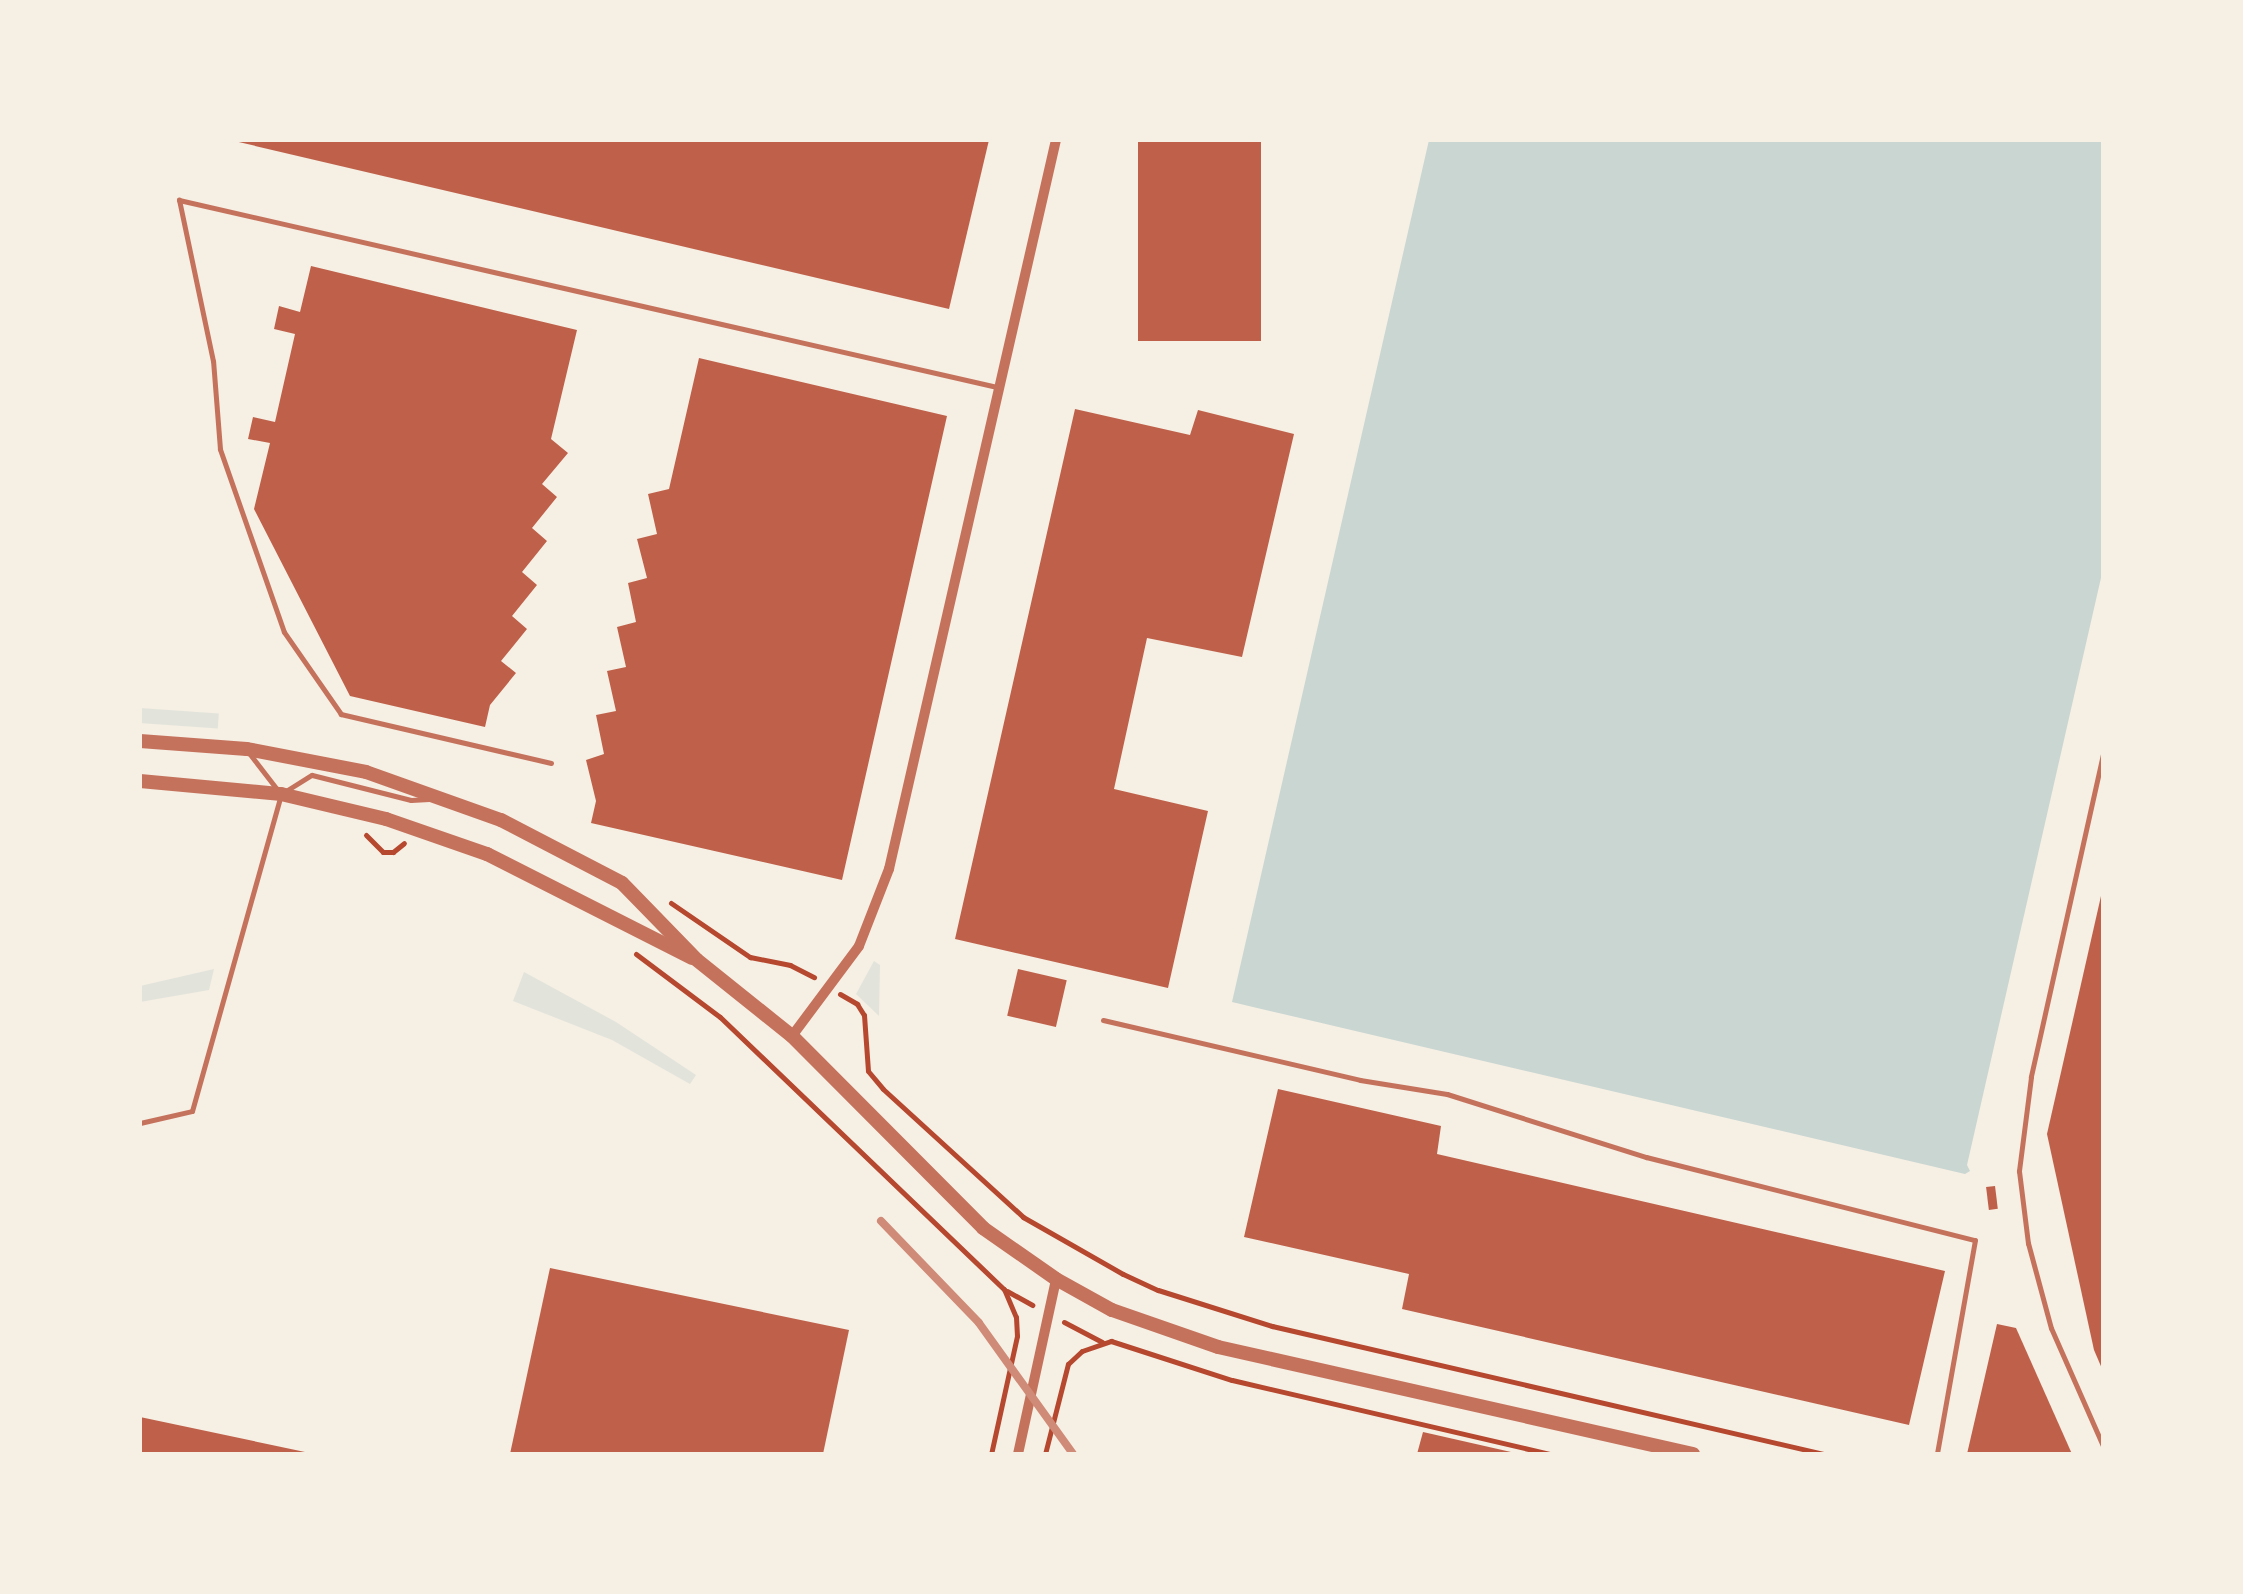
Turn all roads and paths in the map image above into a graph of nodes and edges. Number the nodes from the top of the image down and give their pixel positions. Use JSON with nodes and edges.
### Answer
{"nodes":[{"id":1,"x":1056,"y":140,"type":"edge"},
{"id":2,"x":998,"y":388,"type":"junction"},
{"id":3,"x":140,"y":741,"type":"edge"},
{"id":4,"x":246,"y":749,"type":"junction"},
{"id":5,"x":2103,"y":754,"type":"edge"},
{"id":6,"x":551,"y":763,"type":"dead end"},
{"id":7,"x":140,"y":781,"type":"edge"},
{"id":8,"x":281,"y":794,"type":"junction"},
{"id":9,"x":447,"y":798,"type":"junction"},
{"id":10,"x":358,"y":826,"type":"dead end"},
{"id":11,"x":416,"y":842,"type":"dead end"},
{"id":12,"x":663,"y":898,"type":"dead end"},
{"id":13,"x":625,"y":946,"type":"dead end"},
{"id":14,"x":697,"y":960,"type":"junction"},
{"id":15,"x":828,"y":986,"type":"junction"},
{"id":16,"x":1103,"y":1020,"type":"dead end"},
{"id":17,"x":792,"y":1036,"type":"junction"},
{"id":18,"x":140,"y":1123,"type":"edge"},
{"id":19,"x":1056,"y":1280,"type":"junction"},
{"id":20,"x":2103,"y":1446,"type":"edge"},
{"id":21,"x":991,"y":1454,"type":"edge"},
{"id":22,"x":1018,"y":1454,"type":"edge"},
{"id":23,"x":1045,"y":1454,"type":"edge"},
{"id":24,"x":1548,"y":1454,"type":"edge"},
{"id":25,"x":1693,"y":1454,"type":"edge"},
{"id":26,"x":1824,"y":1454,"type":"edge"},
{"id":27,"x":1937,"y":1454,"type":"edge"}],
"edges":[{"from":1,"to":2,"type":"street"},
{"from":2,"to":6,"type":"lane"},
{"from":2,"to":15,"type":"street"},
{"from":3,"to":4,"type":"street"},
{"from":4,"to":8,"type":"lane"},
{"from":4,"to":9,"type":"street"},
{"from":5,"to":20,"type":"lane"},
{"from":7,"to":8,"type":"street"},
{"from":8,"to":9,"type":"lane"},
{"from":8,"to":14,"type":"street"},
{"from":8,"to":18,"type":"lane"},
{"from":9,"to":14,"type":"street"},
{"from":10,"to":11,"type":"path"},
{"from":12,"to":15,"type":"path"},
{"from":13,"to":21,"type":"path"},
{"from":14,"to":17,"type":"street"},
{"from":15,"to":17,"type":"street"},
{"from":15,"to":26,"type":"path"},
{"from":16,"to":27,"type":"lane"},
{"from":17,"to":19,"type":"street"},
{"from":19,"to":22,"type":"street"},
{"from":19,"to":25,"type":"street"},
{"from":23,"to":24,"type":"path"}]}
